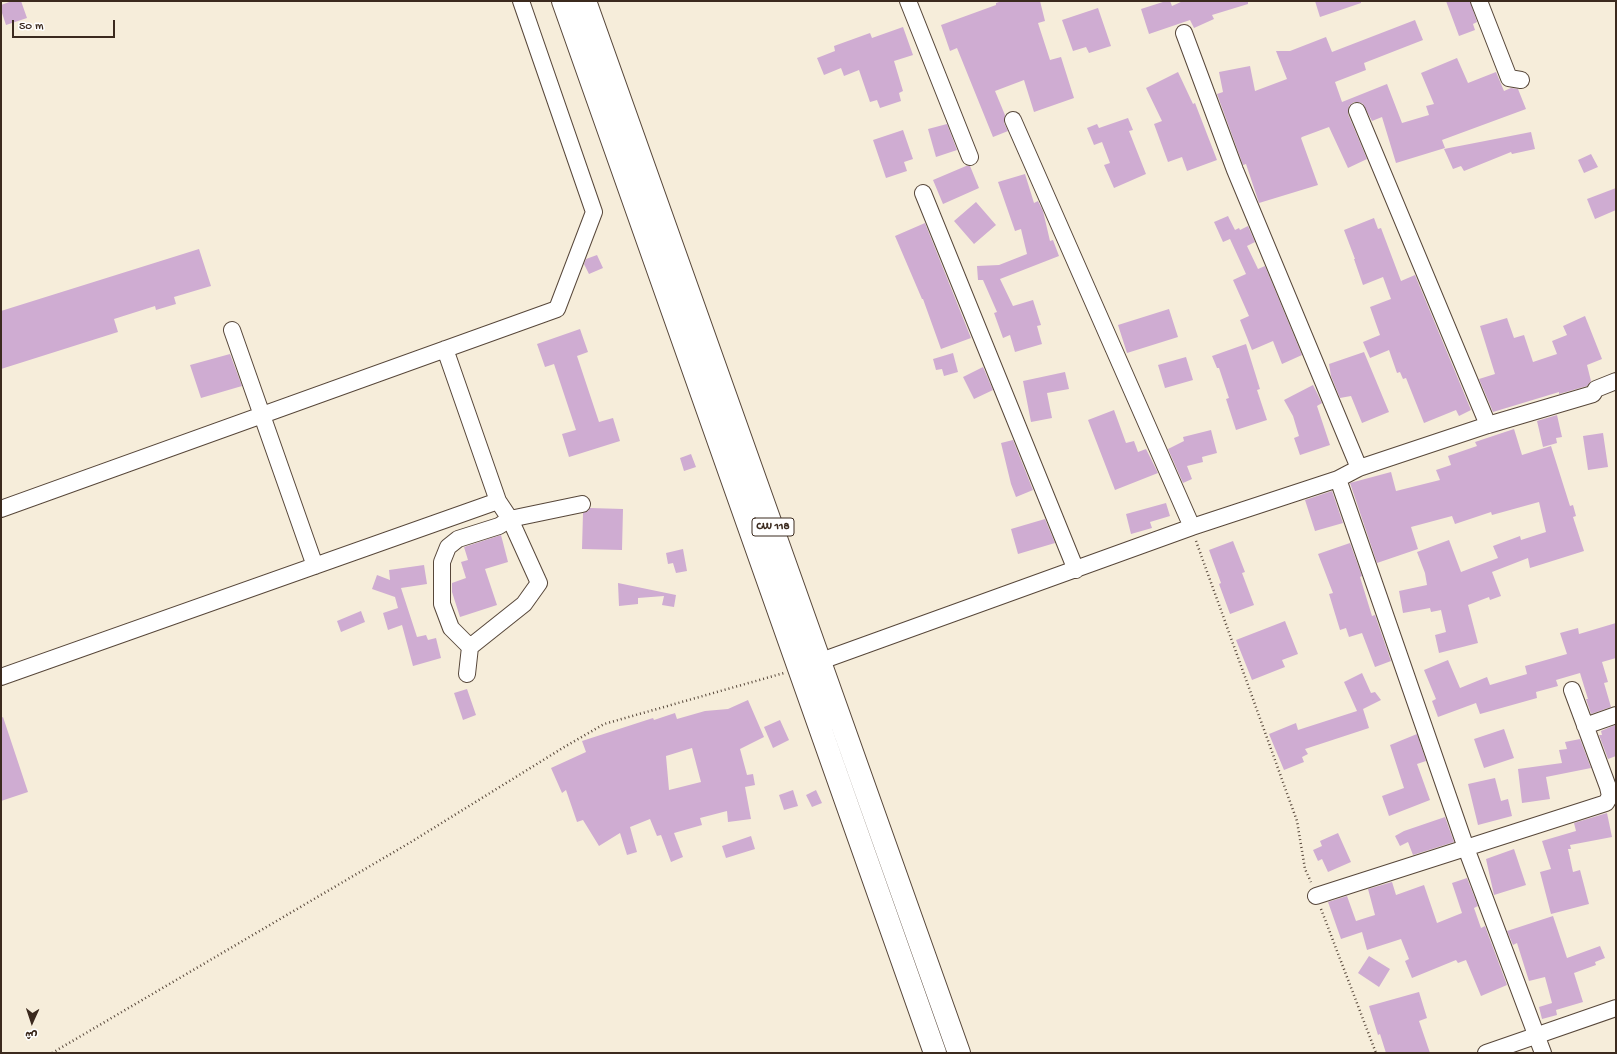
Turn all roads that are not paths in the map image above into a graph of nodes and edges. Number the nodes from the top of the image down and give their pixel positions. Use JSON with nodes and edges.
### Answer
{"nodes":[{"id":1,"x":521,"y":1,"type":"edge"},
{"id":2,"x":563,"y":1,"type":"edge"},
{"id":3,"x":586,"y":1,"type":"edge"},
{"id":4,"x":908,"y":1,"type":"edge"},
{"id":5,"x":1479,"y":1,"type":"edge"},
{"id":6,"x":1184,"y":33,"type":"dead end"},
{"id":7,"x":1521,"y":80,"type":"dead end"},
{"id":8,"x":1357,"y":111,"type":"dead end"},
{"id":9,"x":1013,"y":120,"type":"dead end"},
{"id":10,"x":970,"y":157,"type":"dead end"},
{"id":11,"x":923,"y":193,"type":"dead end"},
{"id":12,"x":232,"y":330,"type":"dead end"},
{"id":13,"x":445,"y":349,"type":"junction"},
{"id":14,"x":1616,"y":381,"type":"edge"},
{"id":15,"x":261,"y":415,"type":"junction"},
{"id":16,"x":1488,"y":425,"type":"junction"},
{"id":17,"x":1359,"y":468,"type":"junction"},
{"id":18,"x":1338,"y":479,"type":"junction"},
{"id":19,"x":498,"y":501,"type":"junction"},
{"id":20,"x":582,"y":504,"type":"dead end"},
{"id":21,"x":1,"y":508,"type":"edge"},
{"id":22,"x":510,"y":520,"type":"junction"},
{"id":23,"x":1192,"y":528,"type":"junction"},
{"id":24,"x":315,"y":566,"type":"junction"},
{"id":25,"x":1076,"y":570,"type":"junction"},
{"id":26,"x":470,"y":646,"type":"junction"},
{"id":27,"x":821,"y":661,"type":"junction"},
{"id":28,"x":467,"y":674,"type":"dead end"},
{"id":29,"x":1,"y":677,"type":"edge"},
{"id":30,"x":1572,"y":690,"type":"dead end"},
{"id":31,"x":1616,"y":715,"type":"edge"},
{"id":32,"x":1585,"y":726,"type":"junction"},
{"id":33,"x":1466,"y":848,"type":"junction"},
{"id":34,"x":1316,"y":896,"type":"road end"},
{"id":35,"x":1616,"y":1008,"type":"edge"},
{"id":36,"x":1537,"y":1037,"type":"junction"},
{"id":37,"x":935,"y":1053,"type":"edge"},
{"id":38,"x":959,"y":1053,"type":"edge"},
{"id":39,"x":1486,"y":1053,"type":"edge"},
{"id":40,"x":1543,"y":1053,"type":"edge"}],
"edges":[{"from":1,"to":13,"type":"street"},
{"from":2,"to":37,"type":"highway","number":"CW 118"},
{"from":3,"to":27,"type":"highway","number":"CW 118"},
{"from":4,"to":10,"type":"street"},
{"from":5,"to":7,"type":"street"},
{"from":6,"to":17,"type":"street"},
{"from":8,"to":16,"type":"street"},
{"from":9,"to":23,"type":"street"},
{"from":11,"to":25,"type":"street"},
{"from":12,"to":15,"type":"street"},
{"from":13,"to":15,"type":"street"},
{"from":13,"to":19,"type":"street"},
{"from":14,"to":16,"type":"street"},
{"from":15,"to":21,"type":"street"},
{"from":15,"to":24,"type":"street"},
{"from":16,"to":17,"type":"street"},
{"from":17,"to":18,"type":"street"},
{"from":18,"to":23,"type":"street"},
{"from":18,"to":33,"type":"street"},
{"from":19,"to":22,"type":"street"},
{"from":19,"to":24,"type":"street"},
{"from":20,"to":22,"type":"street"},
{"from":22,"to":26,"type":"street"},
{"from":22,"to":26,"type":"street"},
{"from":23,"to":25,"type":"street"},
{"from":24,"to":29,"type":"street"},
{"from":25,"to":27,"type":"street"},
{"from":26,"to":28,"type":"street"},
{"from":27,"to":38,"type":"highway","number":"CW 118"},
{"from":30,"to":32,"type":"street"},
{"from":31,"to":32,"type":"street"},
{"from":32,"to":33,"type":"street"},
{"from":33,"to":34,"type":"street"},
{"from":33,"to":36,"type":"street"},
{"from":35,"to":36,"type":"street"},
{"from":36,"to":39,"type":"street"},
{"from":36,"to":40,"type":"street"}]}
